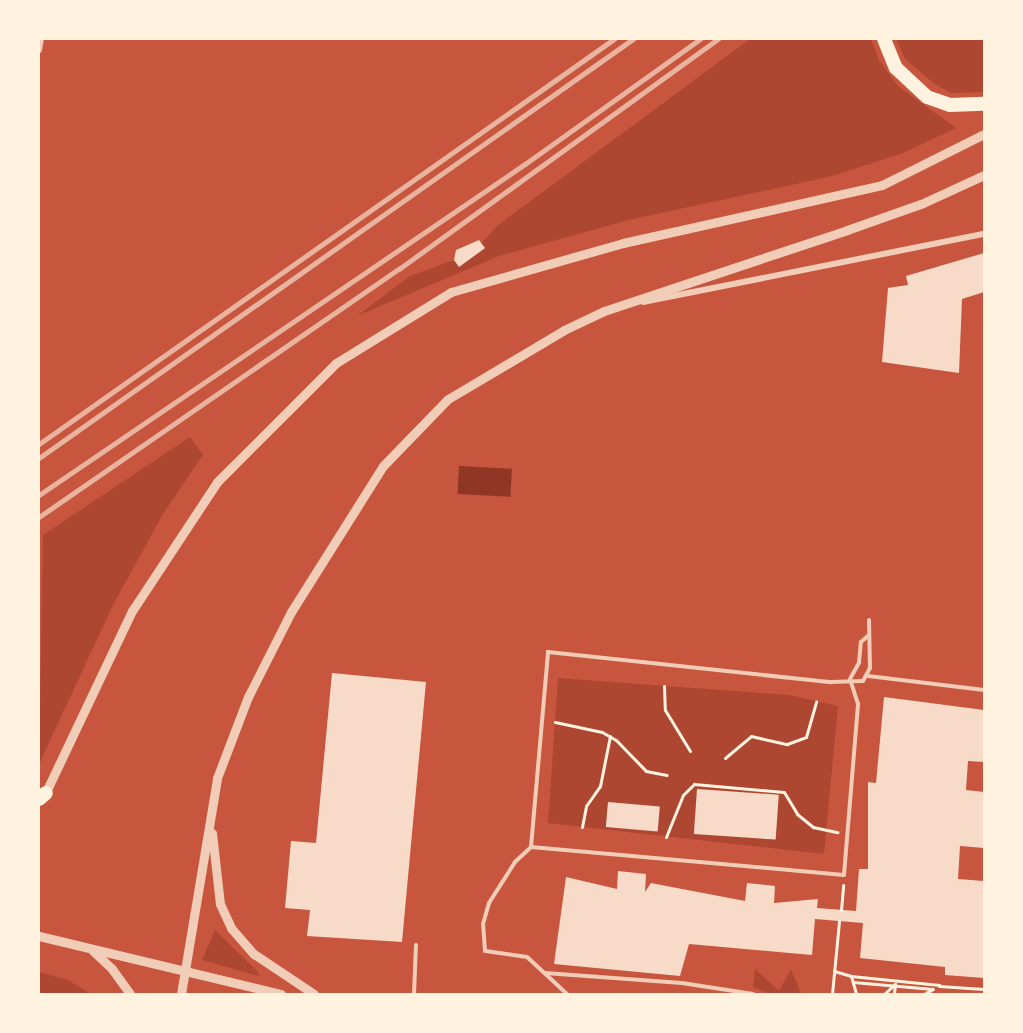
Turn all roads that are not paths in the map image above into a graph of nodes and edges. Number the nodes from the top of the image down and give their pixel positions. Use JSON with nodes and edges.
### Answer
{"nodes":[{"id":1,"x":41,"y":39,"type":"edge"},
{"id":2,"x":884,"y":39,"type":"edge"},
{"id":3,"x":39,"y":50,"type":"edge"},
{"id":4,"x":984,"y":104,"type":"edge"},
{"id":5,"x":984,"y":134,"type":"edge"},
{"id":6,"x":984,"y":175,"type":"edge"},
{"id":7,"x":984,"y":234,"type":"edge"},
{"id":8,"x":604,"y":310,"type":"junction"},
{"id":9,"x":869,"y":620,"type":"dead end"},
{"id":10,"x":867,"y":636,"type":"junction"},
{"id":11,"x":868,"y":675,"type":"junction"},
{"id":12,"x":850,"y":680,"type":"junction"},
{"id":13,"x":984,"y":690,"type":"edge"},
{"id":14,"x":41,"y":798,"type":"edge"},
{"id":15,"x":211,"y":820,"type":"junction"},
{"id":16,"x":531,"y":847,"type":"junction"},
{"id":17,"x":39,"y":936,"type":"edge"},
{"id":18,"x":416,"y":945,"type":"dead end"},
{"id":19,"x":91,"y":950,"type":"junction"},
{"id":20,"x":184,"y":969,"type":"junction"},
{"id":21,"x":543,"y":972,"type":"junction"},
{"id":22,"x":130,"y":994,"type":"edge"},
{"id":23,"x":181,"y":994,"type":"edge"},
{"id":24,"x":281,"y":994,"type":"edge"},
{"id":25,"x":314,"y":994,"type":"edge"},
{"id":26,"x":414,"y":994,"type":"edge"},
{"id":27,"x":567,"y":994,"type":"edge"},
{"id":28,"x":753,"y":994,"type":"edge"}],
"edges":[{"from":1,"to":3,"type":"street"},
{"from":2,"to":4,"type":"highway"},
{"from":5,"to":14,"type":"street"},
{"from":6,"to":8,"type":"street"},
{"from":7,"to":8,"type":"street"},
{"from":8,"to":15,"type":"street"},
{"from":9,"to":10,"type":"lane"},
{"from":10,"to":11,"type":"lane"},
{"from":10,"to":12,"type":"lane"},
{"from":11,"to":12,"type":"lane"},
{"from":11,"to":13,"type":"lane"},
{"from":12,"to":16,"type":"lane"},
{"from":12,"to":16,"type":"lane"},
{"from":15,"to":20,"type":"street"},
{"from":15,"to":25,"type":"street"},
{"from":16,"to":21,"type":"lane"},
{"from":17,"to":19,"type":"street"},
{"from":18,"to":26,"type":"lane"},
{"from":19,"to":20,"type":"street"},
{"from":19,"to":22,"type":"street"},
{"from":20,"to":23,"type":"street"},
{"from":20,"to":24,"type":"street"},
{"from":21,"to":27,"type":"lane"},
{"from":21,"to":28,"type":"lane"}]}
